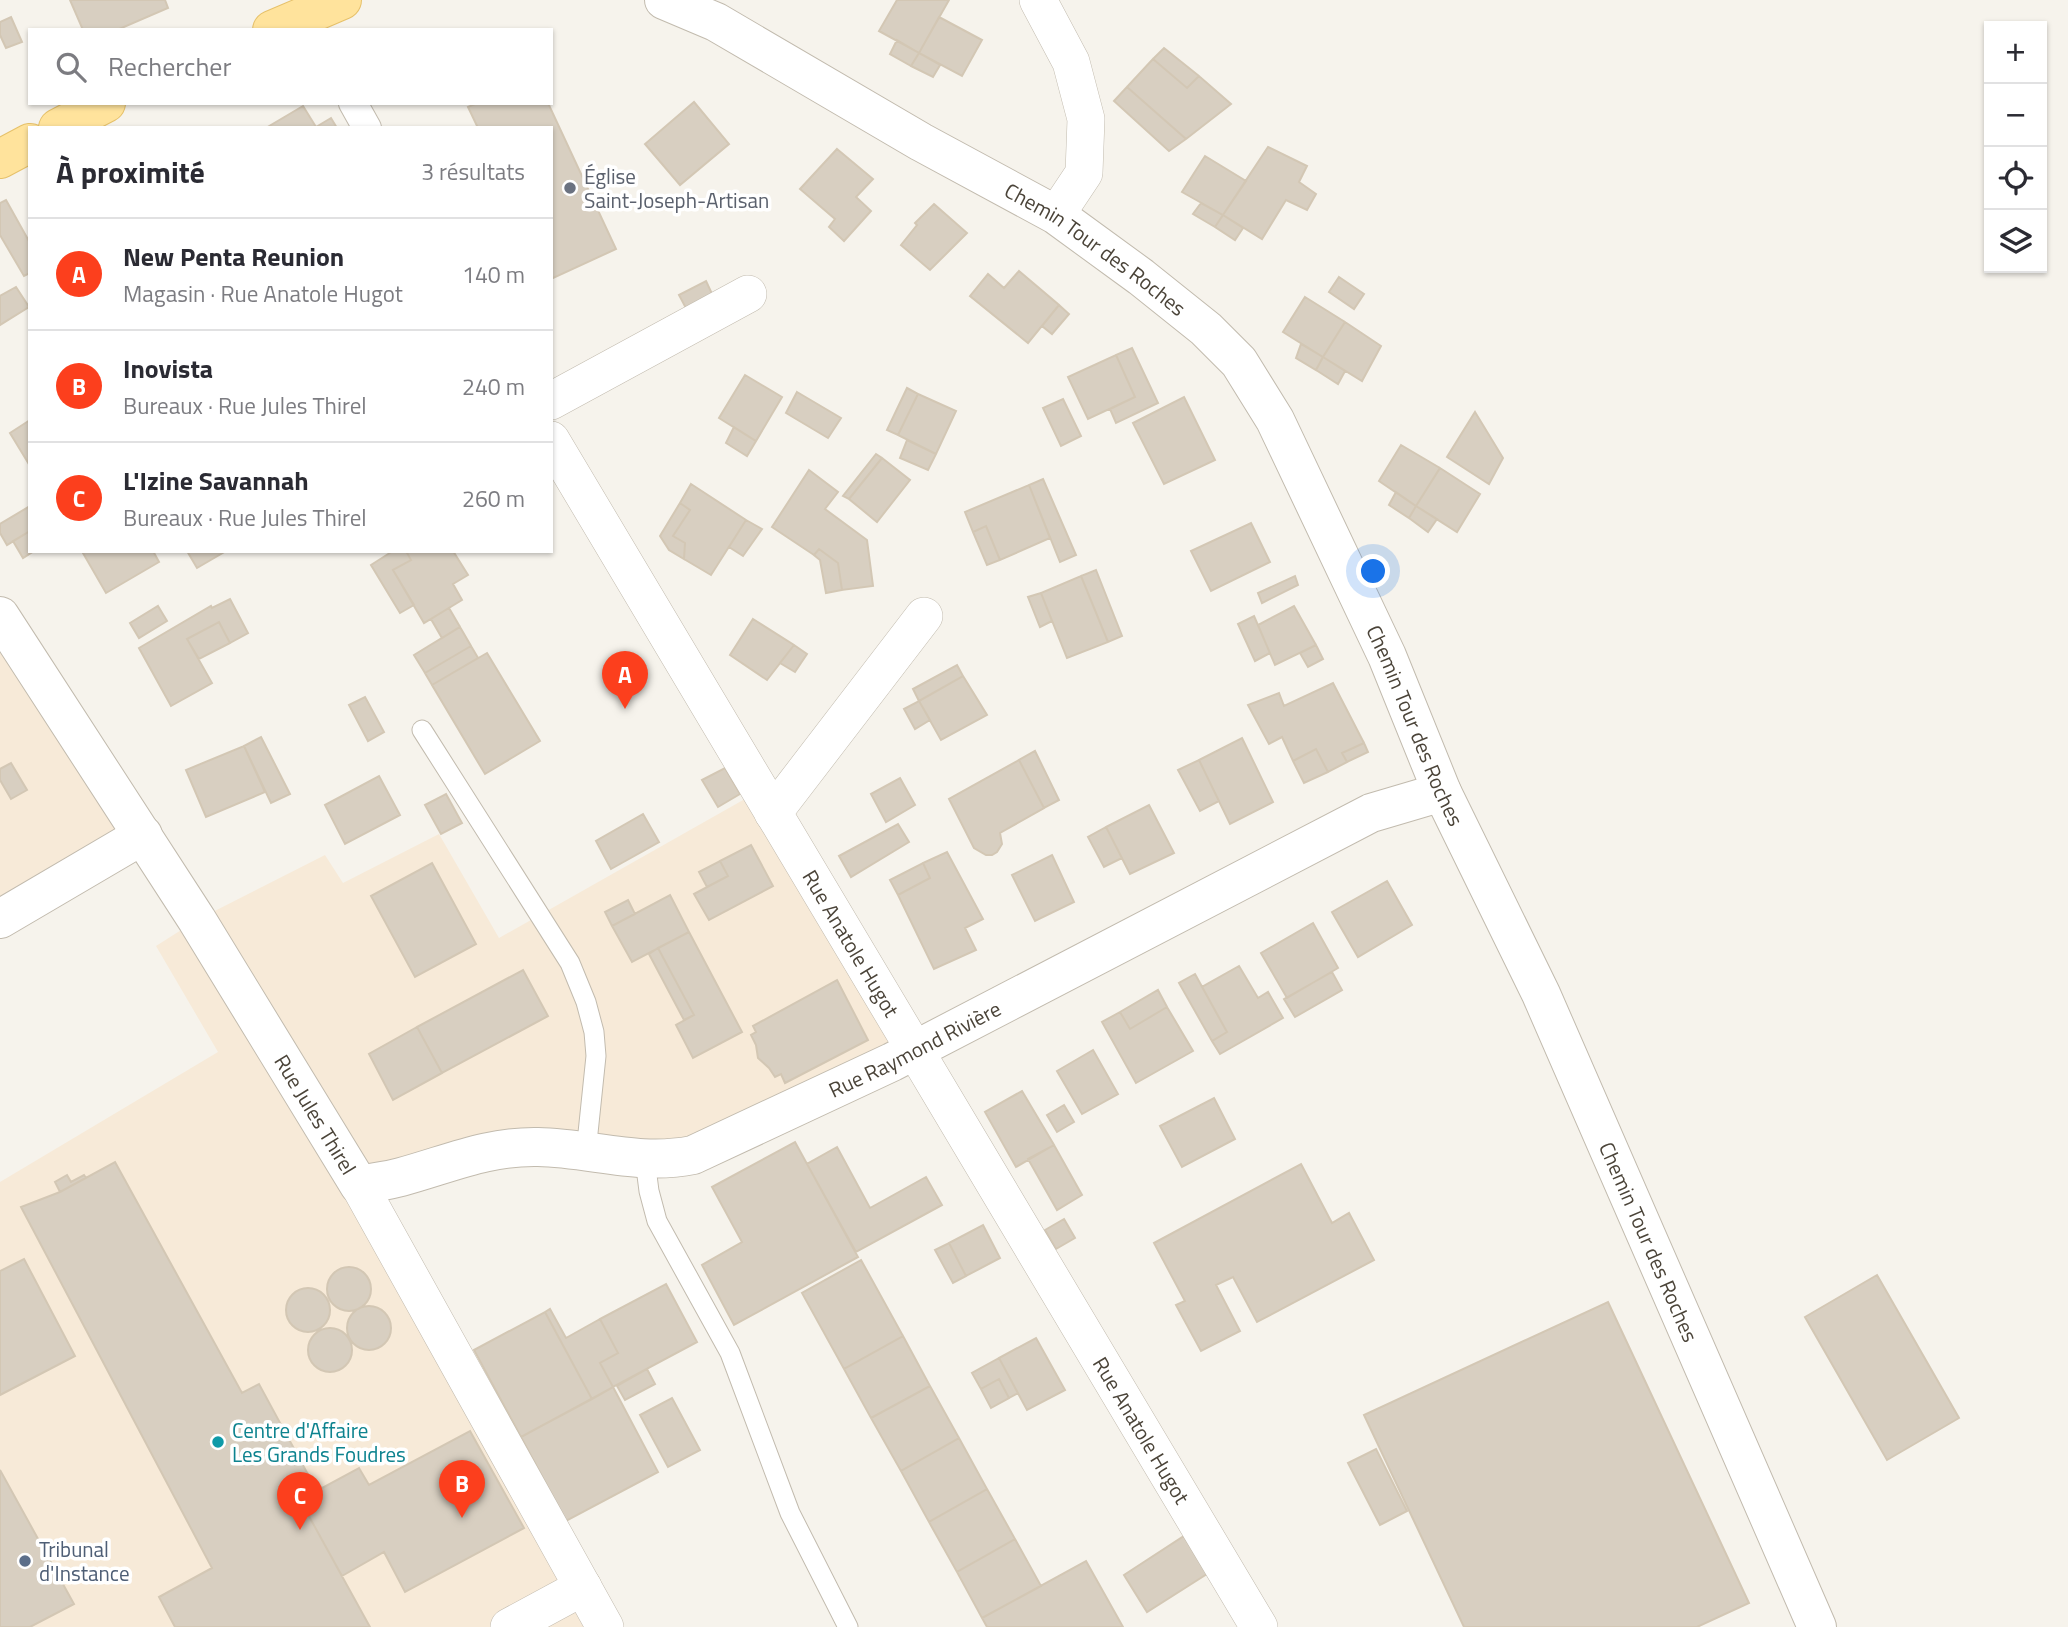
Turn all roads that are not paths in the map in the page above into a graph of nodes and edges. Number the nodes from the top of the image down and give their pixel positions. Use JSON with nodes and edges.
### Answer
{"nodes":[{"id":1,"x":342,"y":0,"type":"edge"},
{"id":2,"x":664,"y":0,"type":"edge"},
{"id":3,"x":1038,"y":0,"type":"edge"},
{"id":4,"x":704,"y":11,"type":"edge"},
{"id":5,"x":295,"y":25,"type":"edge"},
{"id":6,"x":102,"y":105,"type":"edge"},
{"id":7,"x":354,"y":105,"type":"edge"},
{"id":8,"x":62,"y":126,"type":"edge"},
{"id":9,"x":367,"y":126,"type":"edge"},
{"id":10,"x":1056,"y":215,"type":"junction"},
{"id":11,"x":748,"y":294,"type":"dead end"},
{"id":12,"x":553,"y":400,"type":"edge"},
{"id":13,"x":553,"y":443,"type":"edge"},
{"id":14,"x":0,"y":616,"type":"edge"},
{"id":15,"x":924,"y":616,"type":"dead end"},
{"id":16,"x":422,"y":730,"type":"dead end"},
{"id":17,"x":1442,"y":792,"type":"junction"},
{"id":18,"x":773,"y":813,"type":"junction"},
{"id":19,"x":143,"y":835,"type":"junction"},
{"id":20,"x":0,"y":919,"type":"edge"},
{"id":21,"x":913,"y":1051,"type":"junction"},
{"id":22,"x":586,"y":1152,"type":"junction"},
{"id":23,"x":645,"y":1160,"type":"junction"},
{"id":24,"x":359,"y":1185,"type":"junction"},
{"id":25,"x":583,"y":1587,"type":"junction"},
{"id":26,"x":509,"y":1627,"type":"edge"},
{"id":27,"x":605,"y":1627,"type":"edge"},
{"id":28,"x":848,"y":1627,"type":"edge"},
{"id":29,"x":1259,"y":1627,"type":"edge"},
{"id":30,"x":1817,"y":1627,"type":"edge"}],
"edges":[{"from":1,"to":5,"type":"main road"},
{"from":2,"to":4,"type":"street","name":"Chemin Tour des Roches"},
{"from":3,"to":10,"type":"street"},
{"from":4,"to":10,"type":"street","name":"Chemin Tour des Roches"},
{"from":6,"to":8,"type":"main road"},
{"from":7,"to":9,"type":"street"},
{"from":10,"to":17,"type":"street","name":"Chemin Tour des Roches"},
{"from":11,"to":12,"type":"street"},
{"from":13,"to":18,"type":"street","name":"Rue Anatole Hugot"},
{"from":14,"to":19,"type":"street","name":"Rue Jules Thirel"},
{"from":15,"to":18,"type":"street"},
{"from":16,"to":22,"type":"lane"},
{"from":17,"to":21,"type":"street","name":"Rue Raymond Rivière"},
{"from":17,"to":30,"type":"street","name":"Chemin Tour des Roches"},
{"from":18,"to":21,"type":"street","name":"Rue Anatole Hugot"},
{"from":19,"to":20,"type":"street"},
{"from":19,"to":24,"type":"street","name":"Rue Jules Thirel"},
{"from":21,"to":23,"type":"street","name":"Rue Raymond Rivière"},
{"from":21,"to":29,"type":"street","name":"Rue Anatole Hugot"},
{"from":22,"to":23,"type":"street","name":"Rue Raymond Rivière"},
{"from":22,"to":24,"type":"street","name":"Rue Raymond Rivière"},
{"from":23,"to":28,"type":"lane"},
{"from":24,"to":25,"type":"street","name":"Rue Jules Thirel"},
{"from":25,"to":26,"type":"street"},
{"from":25,"to":27,"type":"street","name":"Rue Jules Thirel"}]}
